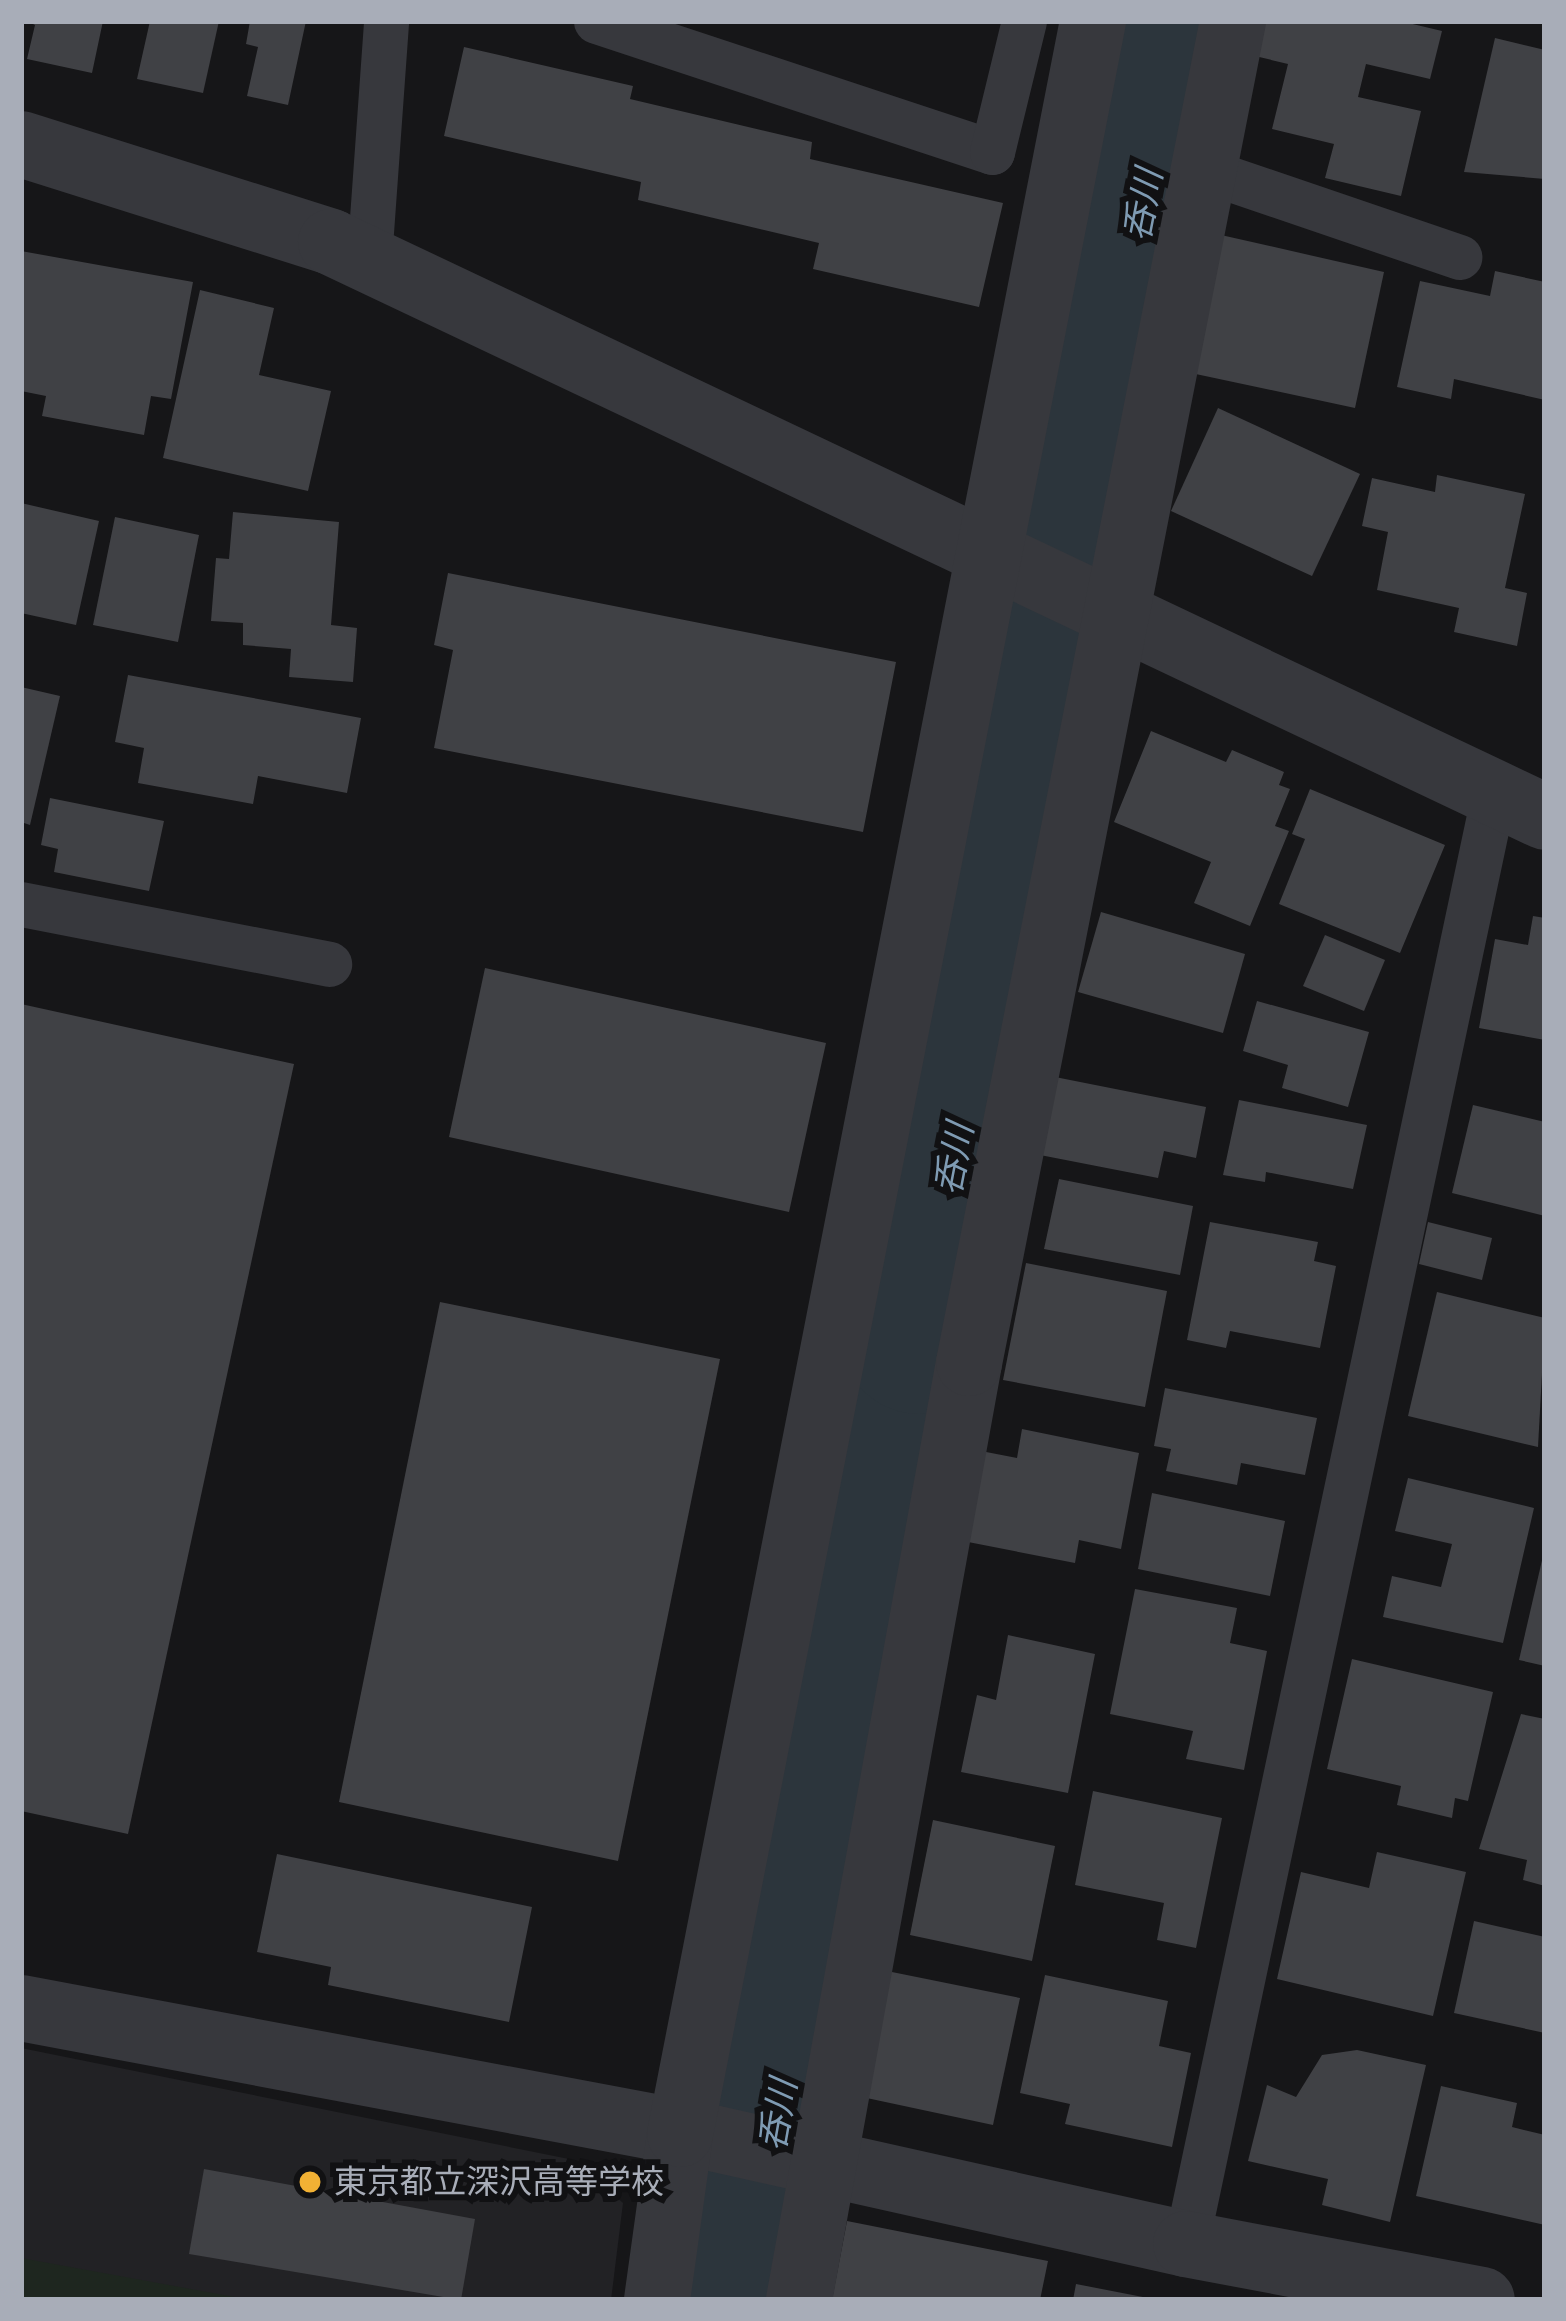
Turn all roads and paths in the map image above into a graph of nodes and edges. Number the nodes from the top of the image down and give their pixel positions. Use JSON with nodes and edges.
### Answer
{"nodes":[{"id":1,"x":386,"y":21,"type":"edge"},
{"id":2,"x":596,"y":21,"type":"edge"},
{"id":3,"x":1024,"y":21,"type":"edge"},
{"id":4,"x":1093,"y":21,"type":"edge"},
{"id":5,"x":1233,"y":21,"type":"edge"},
{"id":6,"x":21,"y":144,"type":"edge"},
{"id":7,"x":1201,"y":169,"type":"junction"},
{"id":8,"x":1459,"y":257,"type":"dead end"},
{"id":9,"x":369,"y":260,"type":"junction"},
{"id":10,"x":999,"y":557,"type":"junction"},
{"id":11,"x":1110,"y":606,"type":"junction"},
{"id":12,"x":1519,"y":805,"type":"edge"},
{"id":13,"x":21,"y":904,"type":"edge"},
{"id":14,"x":329,"y":964,"type":"dead end"},
{"id":15,"x":21,"y":2008,"type":"edge"},
{"id":16,"x":696,"y":2136,"type":"junction"},
{"id":17,"x":813,"y":2160,"type":"junction"},
{"id":18,"x":1186,"y":2244,"type":"junction"},
{"id":19,"x":657,"y":2300,"type":"edge"},
{"id":20,"x":799,"y":2300,"type":"edge"},
{"id":21,"x":1482,"y":2300,"type":"edge"}],
"edges":[{"from":1,"to":9,"type":"lane"},
{"from":2,"to":3,"type":"lane"},
{"from":4,"to":10,"type":"street"},
{"from":5,"to":7,"type":"street"},
{"from":6,"to":9,"type":"street"},
{"from":7,"to":8,"type":"lane"},
{"from":7,"to":11,"type":"street"},
{"from":9,"to":10,"type":"street"},
{"from":10,"to":11,"type":"street"},
{"from":10,"to":16,"type":"street"},
{"from":11,"to":12,"type":"street"},
{"from":11,"to":17,"type":"street"},
{"from":12,"to":18,"type":"lane"},
{"from":13,"to":14,"type":"lane"},
{"from":15,"to":16,"type":"street"},
{"from":16,"to":17,"type":"street"},
{"from":16,"to":19,"type":"street"},
{"from":17,"to":18,"type":"street"},
{"from":17,"to":20,"type":"street"},
{"from":18,"to":21,"type":"street"}]}
